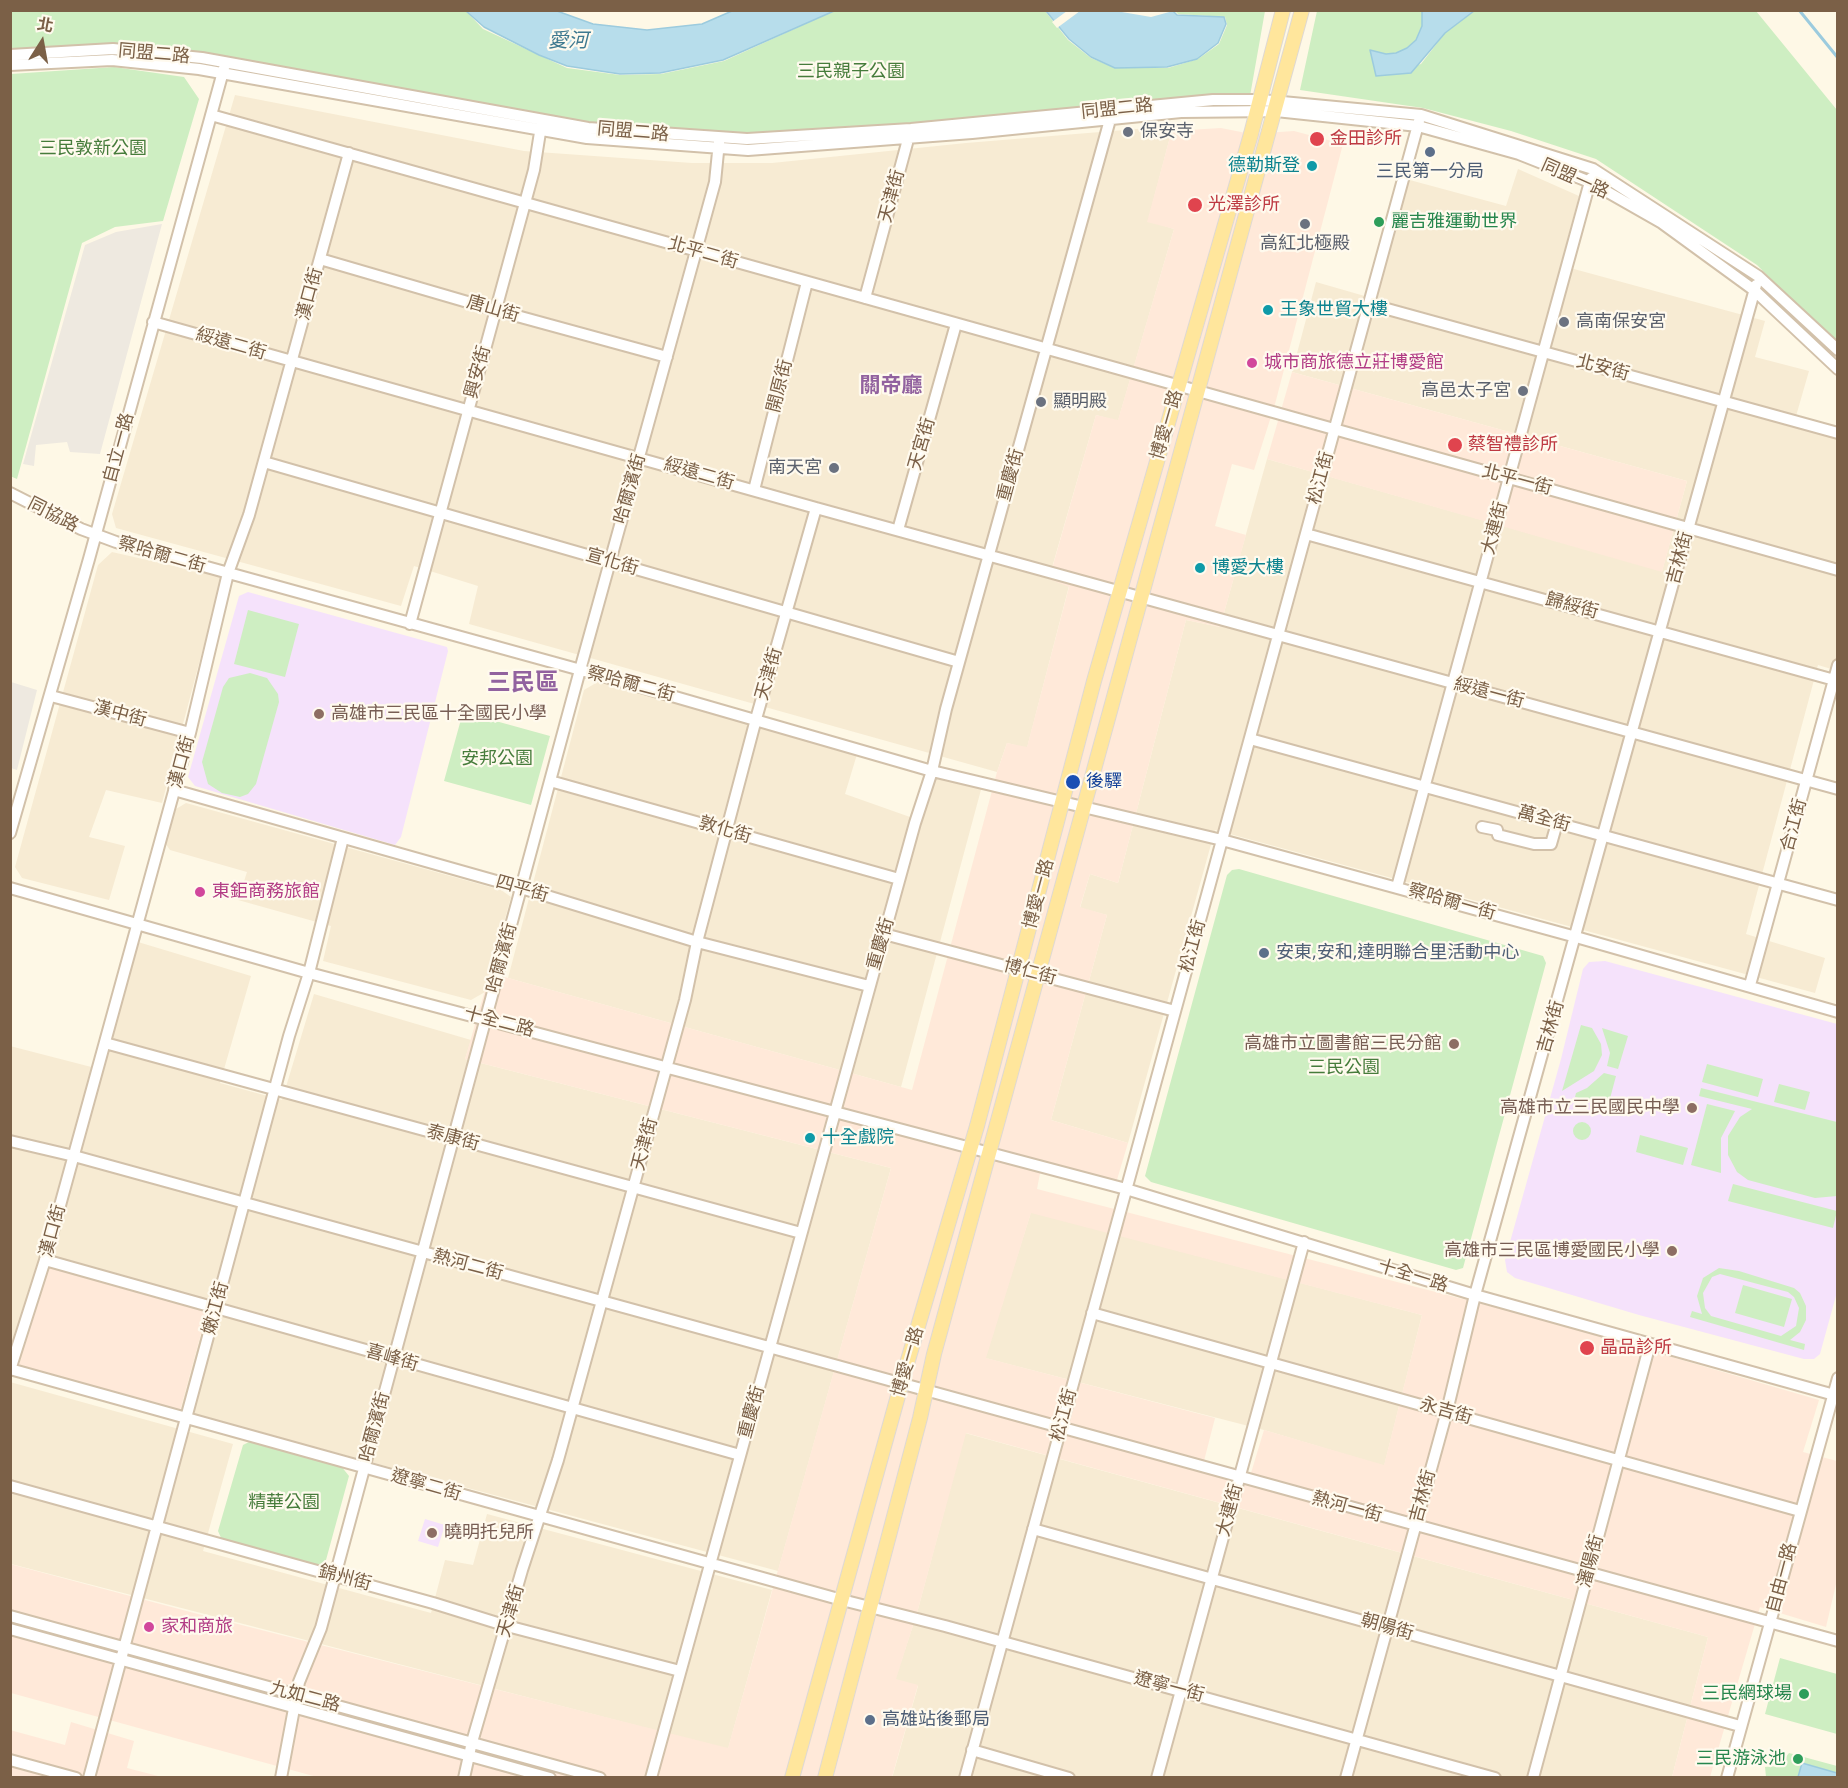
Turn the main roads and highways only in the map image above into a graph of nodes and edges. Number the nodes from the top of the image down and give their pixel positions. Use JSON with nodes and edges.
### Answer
{"nodes":[{"id":1,"x":1283,"y":10,"type":"edge"},
{"id":2,"x":1302,"y":10,"type":"edge"},
{"id":3,"x":792,"y":1778,"type":"edge"},
{"id":4,"x":825,"y":1778,"type":"edge"}],
"edges":[{"from":1,"to":3,"type":"main road","name":"博愛一路"},
{"from":2,"to":4,"type":"main road","name":"博愛一路"}]}
